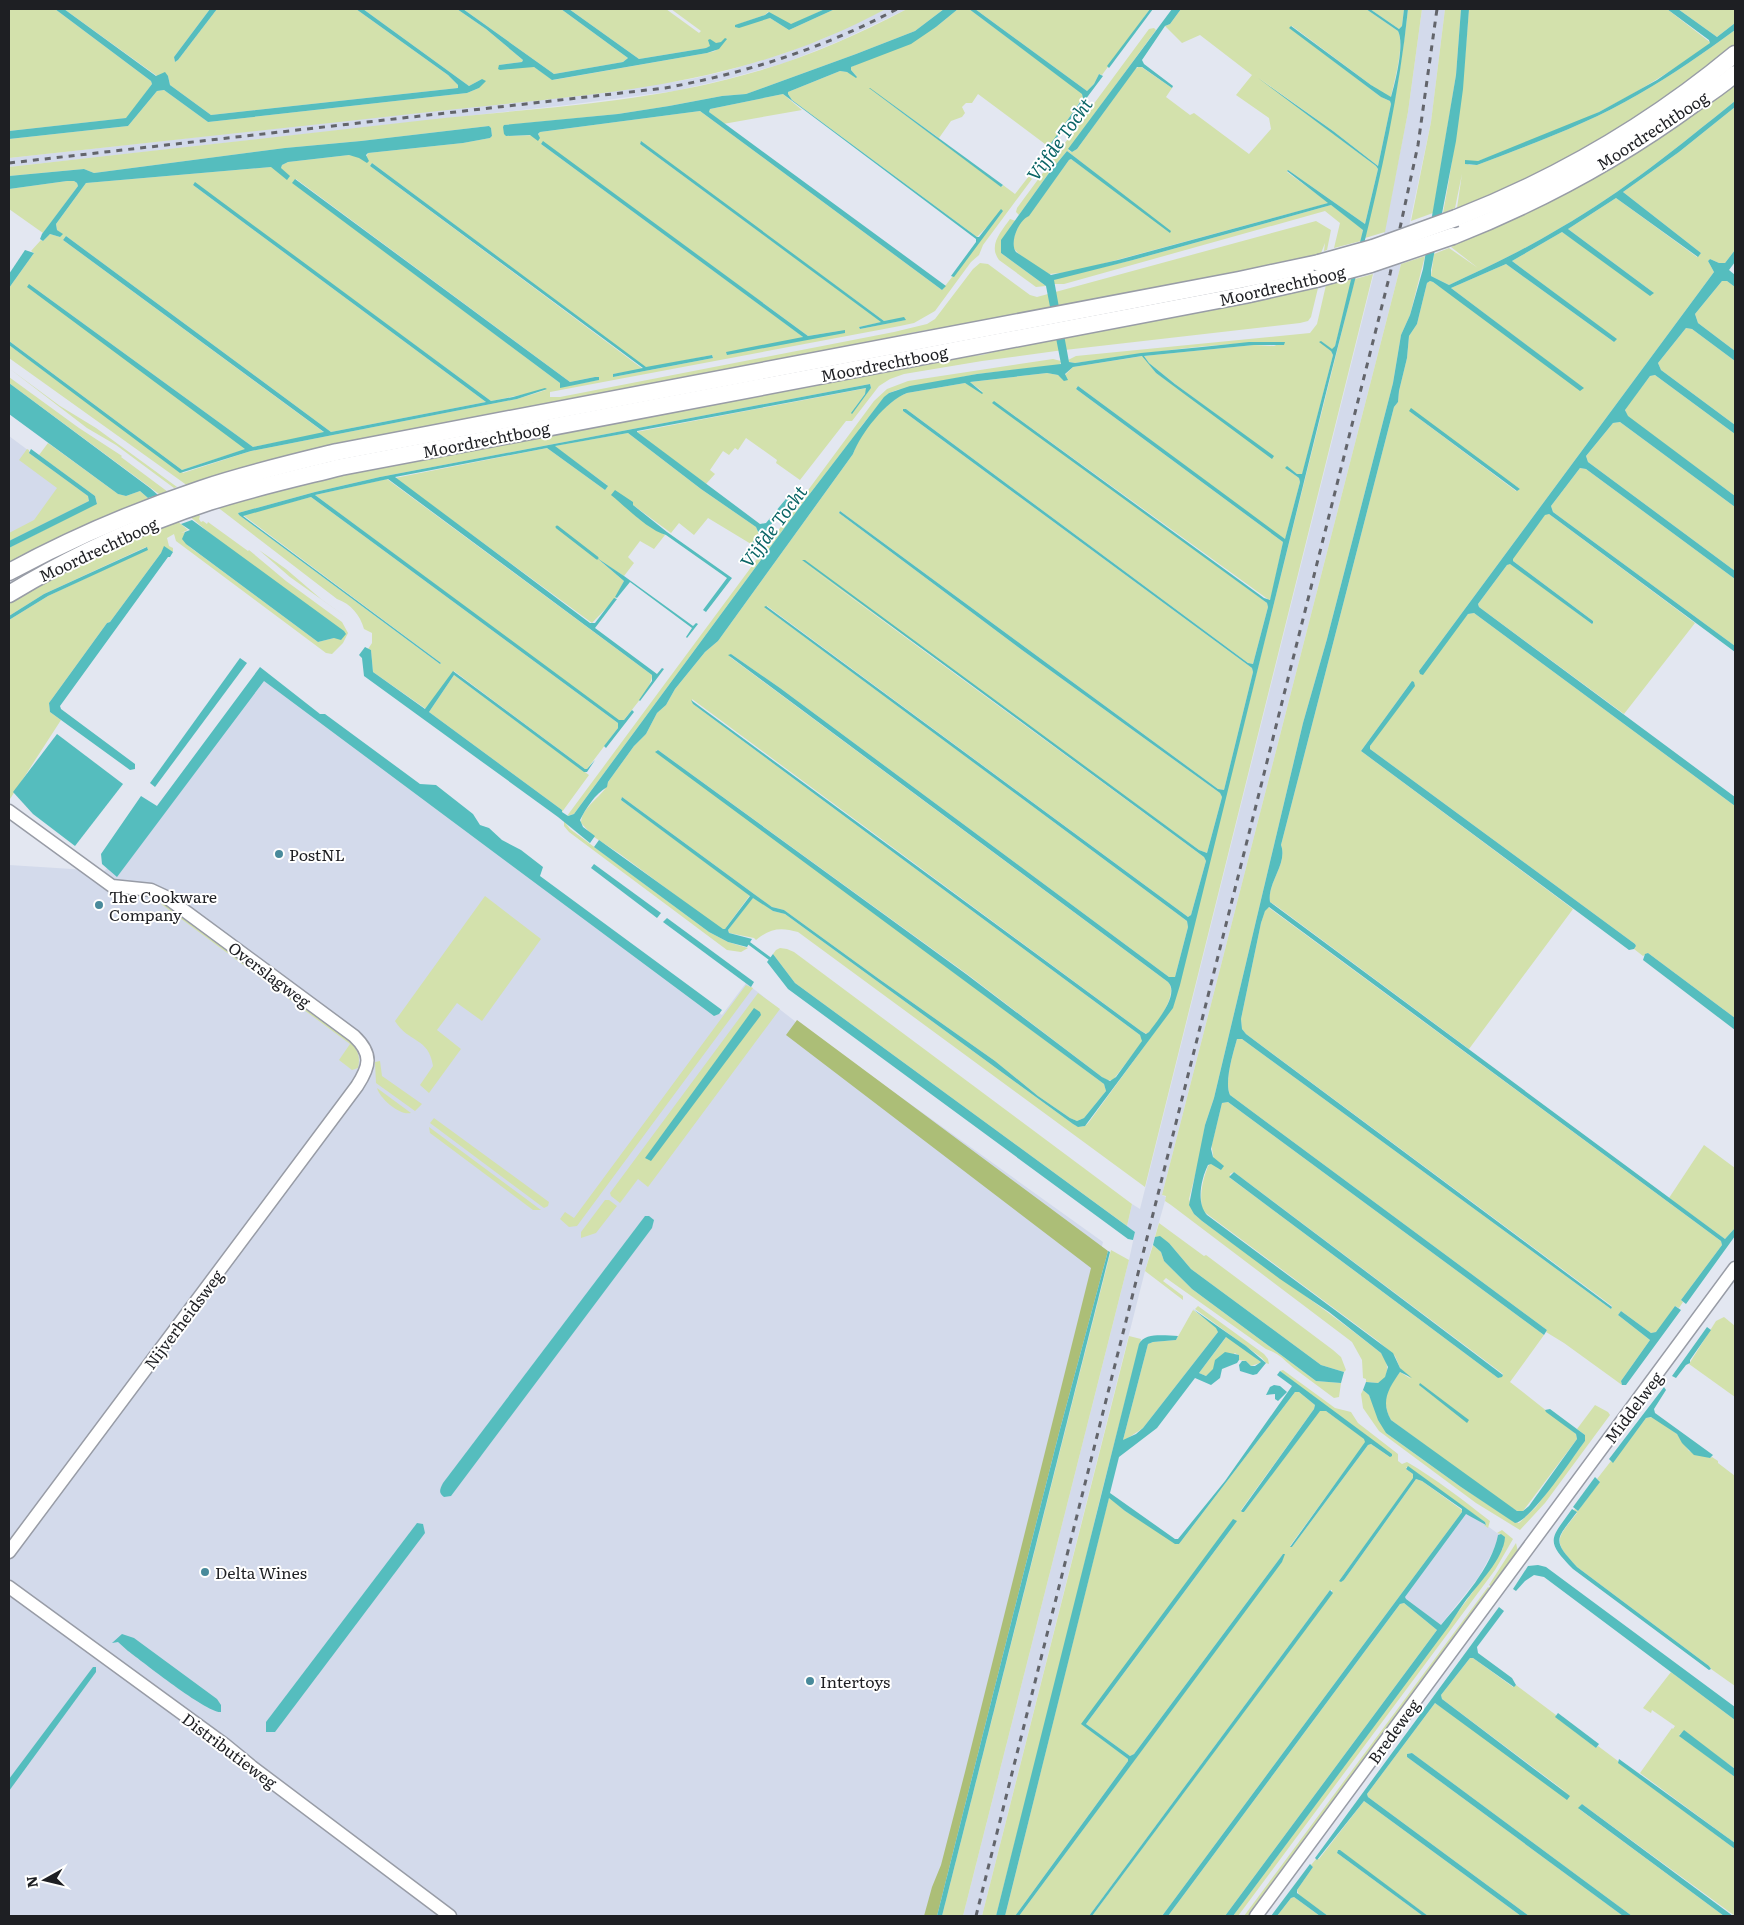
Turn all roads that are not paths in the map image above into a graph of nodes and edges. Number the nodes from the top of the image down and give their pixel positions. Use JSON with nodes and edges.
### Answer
{"nodes":[{"id":1,"x":1735,"y":54,"type":"edge"},
{"id":2,"x":1735,"y":74,"type":"edge"},
{"id":3,"x":9,"y":572,"type":"edge"},
{"id":4,"x":9,"y":594,"type":"edge"},
{"id":5,"x":9,"y":811,"type":"edge"},
{"id":6,"x":356,"y":1086,"type":"joint"},
{"id":7,"x":1735,"y":1268,"type":"edge"},
{"id":8,"x":1530,"y":1545,"type":"joint"},
{"id":9,"x":9,"y":1552,"type":"edge"},
{"id":10,"x":9,"y":1587,"type":"edge"},
{"id":11,"x":450,"y":1916,"type":"edge"},
{"id":12,"x":1256,"y":1916,"type":"edge"}],
"edges":[{"from":1,"to":3,"type":"main road","name":"Moordrechtboog","bridge":true},
{"from":2,"to":4,"type":"main road","name":"Moordrechtboog","bridge":true},
{"from":5,"to":6,"type":"street","name":"Overslagweg"},
{"from":6,"to":9,"type":"street","name":"Nijverheidsweg"},
{"from":7,"to":8,"type":"street","name":"Middelweg"},
{"from":8,"to":12,"type":"street","name":"Bredeweg"},
{"from":10,"to":11,"type":"street","name":"Distributieweg"}]}
